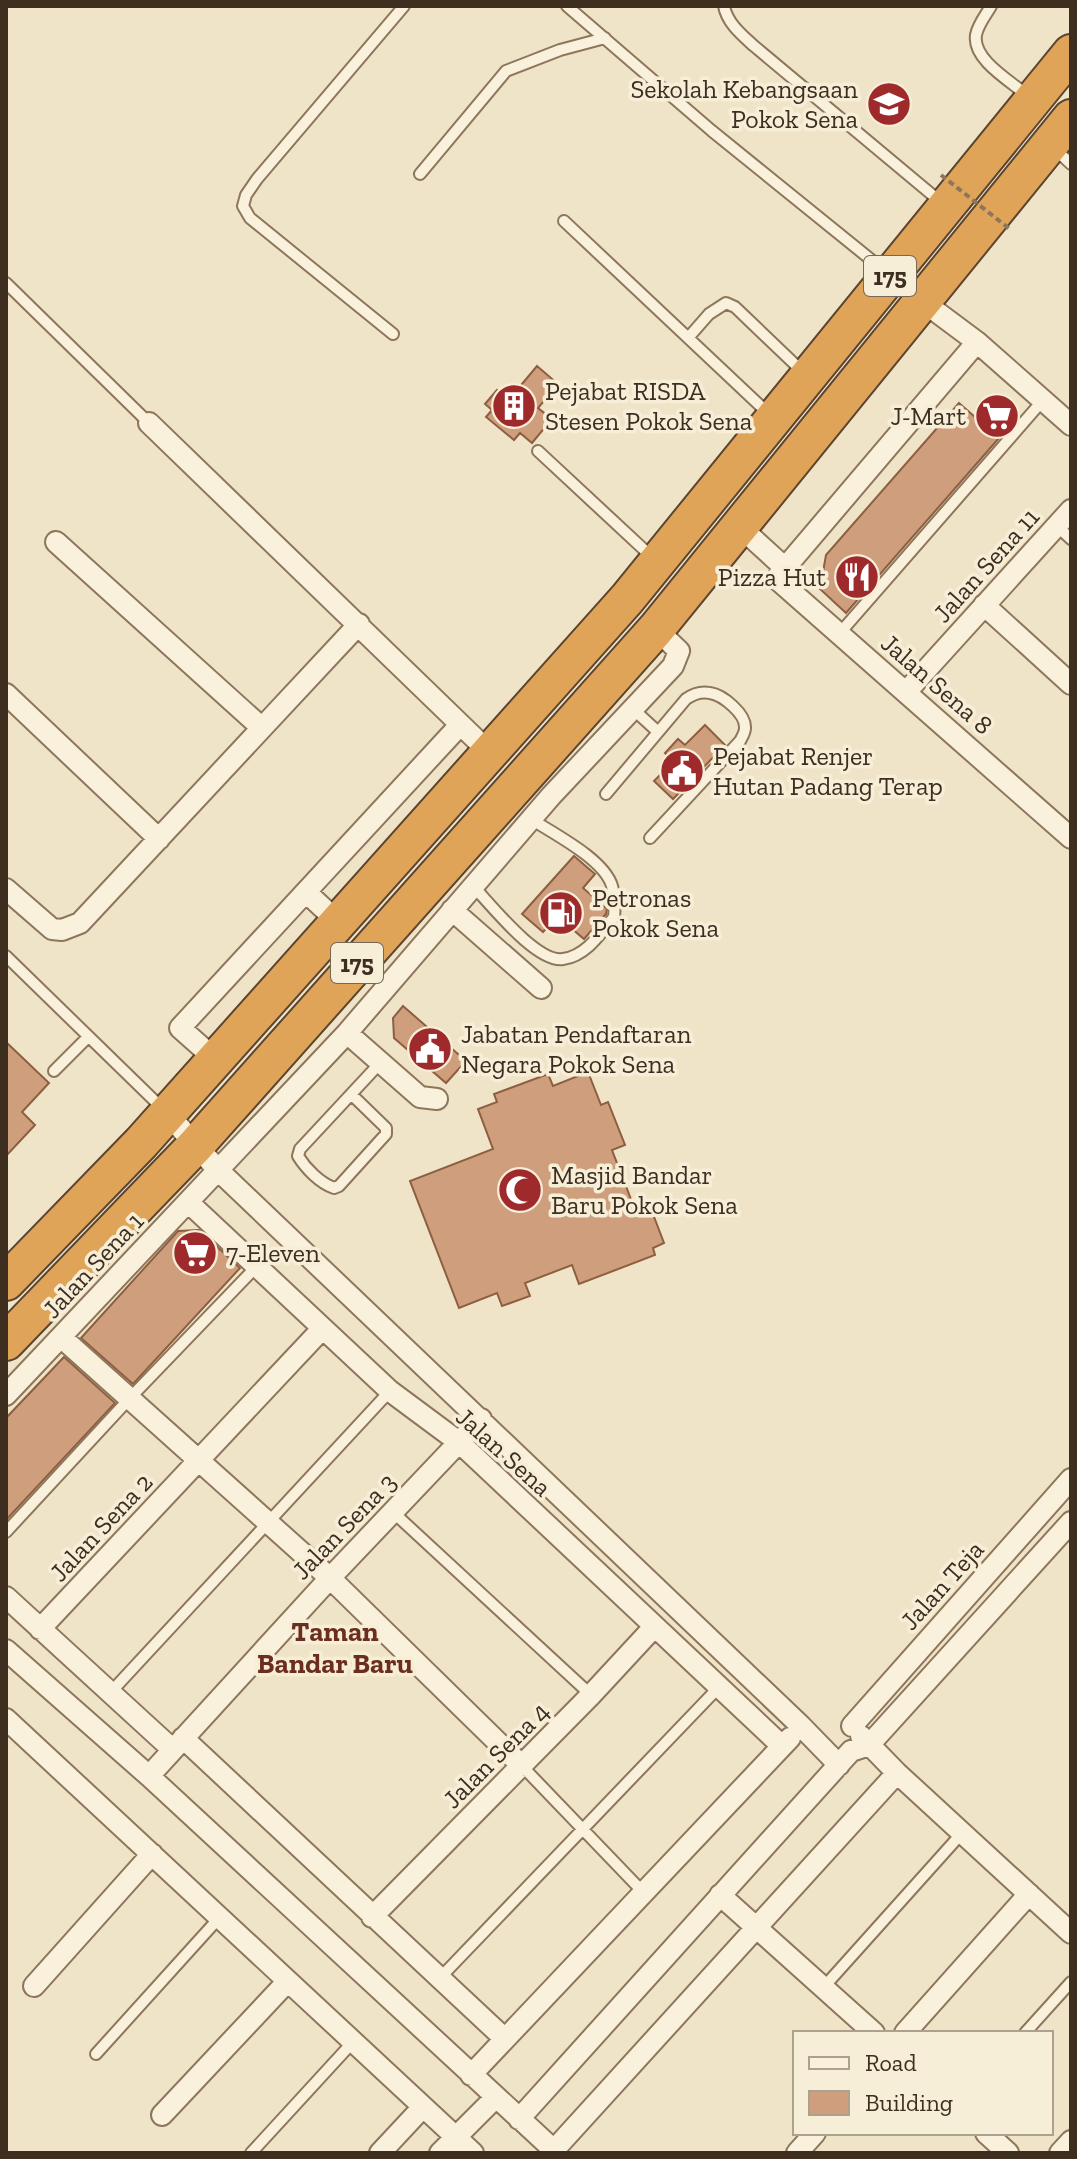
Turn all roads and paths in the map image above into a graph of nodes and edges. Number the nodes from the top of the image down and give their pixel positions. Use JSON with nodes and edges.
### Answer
{"nodes":[{"id":1,"x":404,"y":6,"type":"edge"},
{"id":2,"x":567,"y":6,"type":"edge"},
{"id":3,"x":724,"y":6,"type":"edge"},
{"id":4,"x":991,"y":6,"type":"edge"},
{"id":5,"x":605,"y":38,"type":"junction"},
{"id":6,"x":1071,"y":53,"type":"edge"},
{"id":7,"x":1033,"y":100,"type":"junction"},
{"id":8,"x":1064,"y":142,"type":"edge"},
{"id":9,"x":420,"y":174,"type":"dead end"},
{"id":10,"x":944,"y":191,"type":"junction"},
{"id":11,"x":564,"y":221,"type":"dead end"},
{"id":12,"x":1011,"y":230,"type":"dead end"},
{"id":13,"x":891,"y":276,"type":"junction"},
{"id":14,"x":6,"y":283,"type":"edge"},
{"id":15,"x":922,"y":301,"type":"junction"},
{"id":16,"x":393,"y":334,"type":"dead end"},
{"id":17,"x":688,"y":338,"type":"junction"},
{"id":18,"x":977,"y":342,"type":"junction"},
{"id":19,"x":808,"y":377,"type":"junction"},
{"id":20,"x":1044,"y":399,"type":"junction"},
{"id":21,"x":775,"y":419,"type":"junction"},
{"id":22,"x":149,"y":423,"type":"joint"},
{"id":23,"x":1071,"y":425,"type":"edge"},
{"id":24,"x":538,"y":451,"type":"dead end"},
{"id":25,"x":1066,"y":525,"type":"edge"},
{"id":26,"x":739,"y":526,"type":"junction"},
{"id":27,"x":56,"y":542,"type":"dead end"},
{"id":28,"x":657,"y":562,"type":"junction"},
{"id":29,"x":785,"y":568,"type":"junction"},
{"id":30,"x":984,"y":605,"type":"junction"},
{"id":31,"x":359,"y":624,"type":"junction"},
{"id":32,"x":656,"y":629,"type":"junction"},
{"id":33,"x":839,"y":634,"type":"junction"},
{"id":34,"x":1071,"y":684,"type":"edge"},
{"id":35,"x":907,"y":691,"type":"junction"},
{"id":36,"x":6,"y":694,"type":"edge"},
{"id":37,"x":633,"y":709,"type":"junction"},
{"id":38,"x":460,"y":725,"type":"junction"},
{"id":39,"x":262,"y":728,"type":"junction"},
{"id":40,"x":657,"y":731,"type":"junction"},
{"id":41,"x":489,"y":752,"type":"junction"},
{"id":42,"x":606,"y":794,"type":"dead end"},
{"id":43,"x":517,"y":808,"type":"junction"},
{"id":44,"x":1069,"y":833,"type":"edge"},
{"id":45,"x":650,"y":838,"type":"dead end"},
{"id":46,"x":159,"y":839,"type":"junction"},
{"id":47,"x":446,"y":863,"type":"junction"},
{"id":48,"x":474,"y":887,"type":"junction"},
{"id":49,"x":6,"y":889,"type":"edge"},
{"id":50,"x":307,"y":893,"type":"junction"},
{"id":51,"x":452,"y":910,"type":"junction"},
{"id":52,"x":338,"y":922,"type":"junction"},
{"id":53,"x":6,"y":956,"type":"edge"},
{"id":54,"x":541,"y":988,"type":"dead end"},
{"id":55,"x":347,"y":1033,"type":"junction"},
{"id":56,"x":88,"y":1037,"type":"junction"},
{"id":57,"x":215,"y":1059,"type":"junction"},
{"id":58,"x":381,"y":1062,"type":"junction"},
{"id":59,"x":54,"y":1071,"type":"dead end"},
{"id":60,"x":351,"y":1094,"type":"junction"},
{"id":61,"x":437,"y":1099,"type":"dead end"},
{"id":62,"x":167,"y":1113,"type":"junction"},
{"id":63,"x":206,"y":1158,"type":"junction"},
{"id":64,"x":188,"y":1202,"type":"junction"},
{"id":65,"x":256,"y":1267,"type":"junction"},
{"id":66,"x":6,"y":1282,"type":"edge"},
{"id":67,"x":322,"y":1329,"type":"junction"},
{"id":68,"x":61,"y":1337,"type":"junction"},
{"id":69,"x":6,"y":1342,"type":"edge"},
{"id":70,"x":390,"y":1391,"type":"junction"},
{"id":71,"x":6,"y":1395,"type":"edge"},
{"id":72,"x":130,"y":1398,"type":"junction"},
{"id":73,"x":481,"y":1419,"type":"junction"},
{"id":74,"x":460,"y":1443,"type":"junction"},
{"id":75,"x":199,"y":1460,"type":"junction"},
{"id":76,"x":1071,"y":1479,"type":"edge"},
{"id":77,"x":394,"y":1513,"type":"junction"},
{"id":78,"x":1071,"y":1522,"type":"edge"},
{"id":79,"x":268,"y":1524,"type":"junction"},
{"id":80,"x":6,"y":1532,"type":"edge"},
{"id":81,"x":330,"y":1578,"type":"junction"},
{"id":82,"x":6,"y":1597,"type":"edge"},
{"id":83,"x":654,"y":1627,"type":"junction"},
{"id":84,"x":40,"y":1629,"type":"junction"},
{"id":85,"x":6,"y":1650,"type":"edge"},
{"id":86,"x":719,"y":1687,"type":"junction"},
{"id":87,"x":110,"y":1693,"type":"junction"},
{"id":88,"x":591,"y":1695,"type":"junction"},
{"id":89,"x":6,"y":1719,"type":"edge"},
{"id":90,"x":801,"y":1726,"type":"junction"},
{"id":91,"x":177,"y":1743,"type":"junction"},
{"id":92,"x":782,"y":1746,"type":"junction"},
{"id":93,"x":853,"y":1754,"type":"junction"},
{"id":94,"x":522,"y":1766,"type":"junction"},
{"id":95,"x":897,"y":1773,"type":"junction"},
{"id":96,"x":149,"y":1776,"type":"junction"},
{"id":97,"x":583,"y":1829,"type":"junction"},
{"id":98,"x":962,"y":1833,"type":"junction"},
{"id":99,"x":152,"y":1854,"type":"junction"},
{"id":100,"x":643,"y":1892,"type":"junction"},
{"id":101,"x":1029,"y":1894,"type":"junction"},
{"id":102,"x":720,"y":1895,"type":"junction"},
{"id":103,"x":372,"y":1917,"type":"junction"},
{"id":104,"x":219,"y":1918,"type":"junction"},
{"id":105,"x":757,"y":1928,"type":"junction"},
{"id":106,"x":1071,"y":1933,"type":"edge"},
{"id":107,"x":439,"y":1979,"type":"junction"},
{"id":108,"x":287,"y":1982,"type":"junction"},
{"id":109,"x":1071,"y":1982,"type":"edge"},
{"id":110,"x":34,"y":1986,"type":"dead end"},
{"id":111,"x":823,"y":1988,"type":"junction"},
{"id":112,"x":872,"y":2031,"type":"edge"},
{"id":113,"x":907,"y":2031,"type":"edge"},
{"id":114,"x":1027,"y":2031,"type":"edge"},
{"id":115,"x":505,"y":2039,"type":"junction"},
{"id":116,"x":352,"y":2043,"type":"junction"},
{"id":117,"x":96,"y":2054,"type":"dead end"},
{"id":118,"x":471,"y":2075,"type":"junction"},
{"id":119,"x":495,"y":2098,"type":"junction"},
{"id":120,"x":422,"y":2108,"type":"junction"},
{"id":121,"x":162,"y":2115,"type":"dead end"},
{"id":122,"x":519,"y":2119,"type":"junction"},
{"id":123,"x":813,"y":2135,"type":"edge"},
{"id":124,"x":988,"y":2135,"type":"edge"},
{"id":125,"x":455,"y":2138,"type":"junction"},
{"id":126,"x":1071,"y":2141,"type":"edge"},
{"id":127,"x":556,"y":2152,"type":"edge"},
{"id":128,"x":251,"y":2153,"type":"edge"},
{"id":129,"x":380,"y":2153,"type":"edge"},
{"id":130,"x":440,"y":2153,"type":"edge"},
{"id":131,"x":473,"y":2153,"type":"edge"},
{"id":132,"x":797,"y":2153,"type":"edge"},
{"id":133,"x":1008,"y":2153,"type":"edge"},
{"id":134,"x":1060,"y":2153,"type":"edge"}],
"edges":[{"from":1,"to":16,"type":"lane"},
{"from":2,"to":5,"type":"lane"},
{"from":3,"to":10,"type":"lane"},
{"from":4,"to":7,"type":"lane"},
{"from":5,"to":9,"type":"lane"},
{"from":5,"to":13,"type":"lane"},
{"from":6,"to":7,"type":"highway","number":"175"},
{"from":7,"to":10,"type":"highway","number":"175"},
{"from":8,"to":15,"type":"highway","number":"175"},
{"from":10,"to":12,"type":"path","bridge":true},
{"from":10,"to":13,"type":"highway","number":"175"},
{"from":11,"to":17,"type":"lane"},
{"from":13,"to":19,"type":"highway","number":"175"},
{"from":14,"to":22,"type":"lane"},
{"from":15,"to":18,"type":"street"},
{"from":15,"to":26,"type":"highway","number":"175"},
{"from":17,"to":19,"type":"lane"},
{"from":17,"to":21,"type":"lane"},
{"from":18,"to":20,"type":"street"},
{"from":18,"to":29,"type":"street"},
{"from":19,"to":21,"type":"highway","number":"175"},
{"from":20,"to":23,"type":"street"},
{"from":20,"to":33,"type":"lane"},
{"from":21,"to":28,"type":"highway","number":"175"},
{"from":22,"to":31,"type":"street"},
{"from":24,"to":28,"type":"lane"},
{"from":25,"to":30,"type":"street","name":"Jalan Sena 11"},
{"from":26,"to":29,"type":"street"},
{"from":26,"to":32,"type":"highway","number":"175"},
{"from":27,"to":39,"type":"street"},
{"from":28,"to":41,"type":"highway","number":"175"},
{"from":29,"to":33,"type":"street","name":"Jalan Sena 8"},
{"from":30,"to":34,"type":"street"},
{"from":30,"to":35,"type":"street","name":"Jalan Sena 11"},
{"from":31,"to":38,"type":"street"},
{"from":31,"to":39,"type":"street"},
{"from":32,"to":37,"type":"street","name":"Jalan Sena 1"},
{"from":32,"to":43,"type":"highway","number":"175"},
{"from":33,"to":35,"type":"street","name":"Jalan Sena 8"},
{"from":35,"to":44,"type":"street","name":"Jalan Sena 8"},
{"from":36,"to":46,"type":"street"},
{"from":37,"to":40,"type":"lane"},
{"from":37,"to":43,"type":"street","name":"Jalan Sena 1"},
{"from":38,"to":41,"type":"street"},
{"from":38,"to":50,"type":"street"},
{"from":39,"to":46,"type":"street"},
{"from":40,"to":42,"type":"lane"},
{"from":40,"to":45,"type":"lane"},
{"from":41,"to":52,"type":"highway","number":"175"},
{"from":43,"to":47,"type":"highway","number":"175"},
{"from":43,"to":48,"type":"street","name":"Jalan Sena 1"},
{"from":43,"to":48,"type":"lane"},
{"from":46,"to":49,"type":"street"},
{"from":47,"to":48,"type":"street"},
{"from":47,"to":63,"type":"highway","number":"175"},
{"from":48,"to":51,"type":"street","name":"Jalan Sena 1"},
{"from":50,"to":52,"type":"street"},
{"from":50,"to":57,"type":"street"},
{"from":51,"to":54,"type":"street"},
{"from":51,"to":55,"type":"street","name":"Jalan Sena 1"},
{"from":52,"to":57,"type":"highway","number":"175"},
{"from":53,"to":56,"type":"lane"},
{"from":55,"to":58,"type":"street"},
{"from":55,"to":63,"type":"street","name":"Jalan Sena 1"},
{"from":56,"to":59,"type":"lane"},
{"from":56,"to":62,"type":"lane"},
{"from":57,"to":62,"type":"highway","number":"175"},
{"from":58,"to":60,"type":"lane"},
{"from":58,"to":61,"type":"street"},
{"from":60,"to":60,"type":"lane"},
{"from":62,"to":63,"type":"street"},
{"from":62,"to":66,"type":"highway","number":"175"},
{"from":63,"to":64,"type":"street","name":"Jalan Sena 1"},
{"from":63,"to":69,"type":"highway","number":"175"},
{"from":63,"to":73,"type":"street"},
{"from":64,"to":65,"type":"street","name":"Jalan Sena"},
{"from":64,"to":68,"type":"street","name":"Jalan Sena 1"},
{"from":65,"to":67,"type":"street","name":"Jalan Sena"},
{"from":65,"to":72,"type":"lane"},
{"from":67,"to":70,"type":"street","name":"Jalan Sena"},
{"from":67,"to":75,"type":"street","name":"Jalan Sena 2"},
{"from":68,"to":71,"type":"street","name":"Jalan Sena 1"},
{"from":68,"to":72,"type":"street"},
{"from":70,"to":74,"type":"street","name":"Jalan Sena"},
{"from":70,"to":79,"type":"lane"},
{"from":72,"to":75,"type":"street"},
{"from":72,"to":80,"type":"lane"},
{"from":73,"to":74,"type":"street","name":"Jalan Sena 3"},
{"from":73,"to":90,"type":"street"},
{"from":74,"to":77,"type":"street","name":"Jalan Sena 3"},
{"from":74,"to":83,"type":"street","name":"Jalan Sena"},
{"from":75,"to":79,"type":"street"},
{"from":75,"to":84,"type":"street","name":"Jalan Sena 2"},
{"from":76,"to":93,"type":"street","name":"Jalan Teja"},
{"from":77,"to":81,"type":"street","name":"Jalan Sena 3"},
{"from":77,"to":88,"type":"lane"},
{"from":78,"to":93,"type":"street","name":"Jalan Teja"},
{"from":79,"to":81,"type":"street"},
{"from":79,"to":87,"type":"lane"},
{"from":81,"to":91,"type":"street","name":"Jalan Sena 3"},
{"from":81,"to":94,"type":"street"},
{"from":82,"to":84,"type":"street"},
{"from":83,"to":86,"type":"street","name":"Jalan Sena"},
{"from":83,"to":88,"type":"street","name":"Jalan Sena 4"},
{"from":84,"to":87,"type":"street"},
{"from":85,"to":96,"type":"street"},
{"from":86,"to":92,"type":"street","name":"Jalan Sena"},
{"from":86,"to":97,"type":"lane"},
{"from":87,"to":91,"type":"street"},
{"from":88,"to":94,"type":"street","name":"Jalan Sena 4"},
{"from":89,"to":99,"type":"street"},
{"from":90,"to":92,"type":"street"},
{"from":90,"to":93,"type":"street"},
{"from":91,"to":96,"type":"street","name":"Jalan Sena 3"},
{"from":91,"to":103,"type":"street"},
{"from":92,"to":100,"type":"street"},
{"from":93,"to":95,"type":"street"},
{"from":93,"to":102,"type":"street","name":"Jalan Teja"},
{"from":94,"to":97,"type":"lane"},
{"from":94,"to":103,"type":"street","name":"Jalan Sena 4"},
{"from":95,"to":98,"type":"street"},
{"from":95,"to":105,"type":"street"},
{"from":96,"to":118,"type":"street"},
{"from":97,"to":100,"type":"lane"},
{"from":97,"to":107,"type":"lane"},
{"from":98,"to":101,"type":"street"},
{"from":98,"to":111,"type":"lane"},
{"from":99,"to":104,"type":"street"},
{"from":99,"to":110,"type":"street"},
{"from":100,"to":115,"type":"street"},
{"from":101,"to":106,"type":"street"},
{"from":101,"to":113,"type":"street"},
{"from":102,"to":105,"type":"street"},
{"from":102,"to":122,"type":"street","name":"Jalan Teja"},
{"from":103,"to":107,"type":"street"},
{"from":104,"to":108,"type":"street"},
{"from":104,"to":117,"type":"lane"},
{"from":105,"to":111,"type":"street"},
{"from":105,"to":127,"type":"street"},
{"from":107,"to":115,"type":"street"},
{"from":108,"to":116,"type":"street"},
{"from":108,"to":121,"type":"street"},
{"from":109,"to":114,"type":"lane"},
{"from":111,"to":112,"type":"street"},
{"from":115,"to":118,"type":"street"},
{"from":116,"to":120,"type":"street"},
{"from":116,"to":128,"type":"lane"},
{"from":118,"to":119,"type":"street"},
{"from":119,"to":122,"type":"street"},
{"from":119,"to":125,"type":"street"},
{"from":120,"to":125,"type":"street"},
{"from":120,"to":129,"type":"street"},
{"from":122,"to":127,"type":"street"},
{"from":123,"to":132,"type":"street"},
{"from":124,"to":133,"type":"street"},
{"from":125,"to":130,"type":"street"},
{"from":125,"to":131,"type":"street"},
{"from":126,"to":134,"type":"street"}]}
